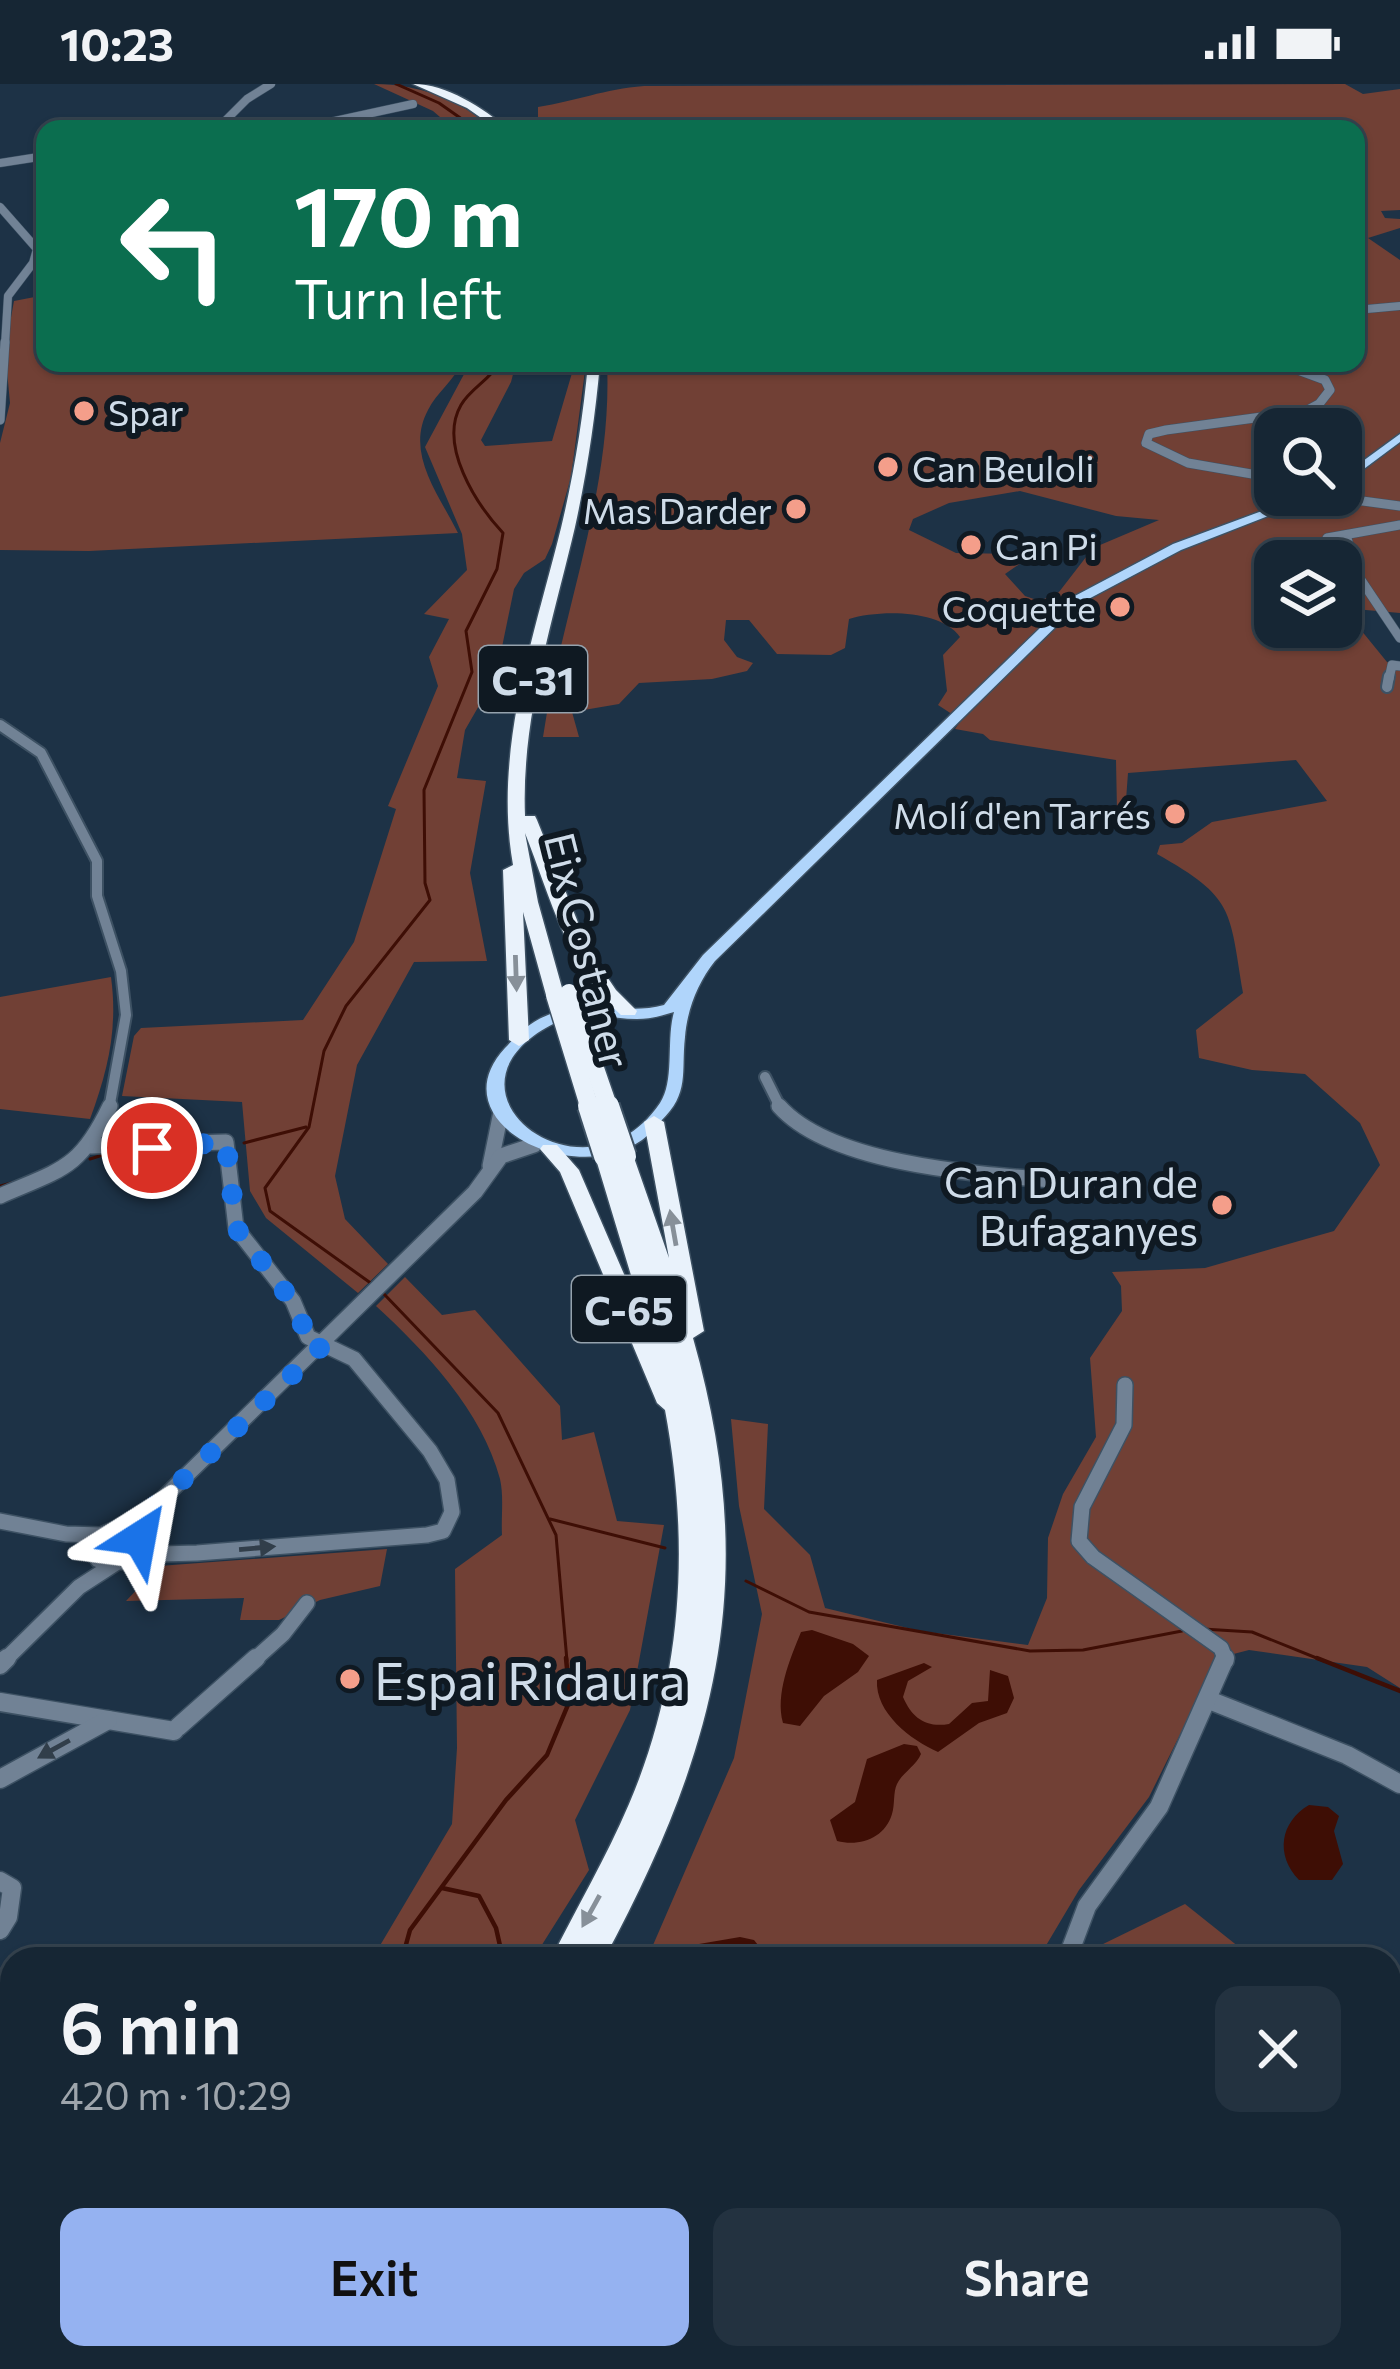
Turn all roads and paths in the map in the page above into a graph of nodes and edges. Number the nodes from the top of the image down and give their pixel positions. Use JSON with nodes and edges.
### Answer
{"nodes":[{"id":1,"x":271,"y":84,"type":"edge"},
{"id":2,"x":423,"y":84,"type":"edge"},
{"id":3,"x":413,"y":104,"type":"dead end"},
{"id":4,"x":226,"y":120,"type":"edge"},
{"id":5,"x":339,"y":120,"type":"edge"},
{"id":6,"x":494,"y":120,"type":"edge"},
{"id":7,"x":36,"y":157,"type":"edge"},
{"id":8,"x":0,"y":163,"type":"edge"},
{"id":9,"x":0,"y":208,"type":"edge"},
{"id":10,"x":36,"y":247,"type":"edge"},
{"id":11,"x":36,"y":259,"type":"edge"},
{"id":12,"x":1400,"y":306,"type":"edge"},
{"id":13,"x":1365,"y":309,"type":"edge"},
{"id":14,"x":596,"y":372,"type":"edge"},
{"id":15,"x":1303,"y":372,"type":"edge"},
{"id":16,"x":4,"y":406,"type":"edge"},
{"id":17,"x":1311,"y":408,"type":"edge"},
{"id":18,"x":1254,"y":418,"type":"edge"},
{"id":19,"x":0,"y":420,"type":"edge"},
{"id":20,"x":1400,"y":437,"type":"edge"},
{"id":21,"x":1362,"y":467,"type":"edge"},
{"id":22,"x":1254,"y":474,"type":"edge"},
{"id":23,"x":1362,"y":502,"type":"edge"},
{"id":24,"x":1400,"y":506,"type":"edge"},
{"id":25,"x":1260,"y":516,"type":"edge"},
{"id":26,"x":1400,"y":525,"type":"edge"},
{"id":27,"x":1346,"y":535,"type":"junction"},
{"id":28,"x":1327,"y":538,"type":"dead end"},
{"id":29,"x":1400,"y":638,"type":"edge"},
{"id":30,"x":1400,"y":665,"type":"edge"},
{"id":31,"x":1387,"y":687,"type":"dead end"},
{"id":32,"x":0,"y":725,"type":"edge"},
{"id":33,"x":523,"y":821,"type":"junction"},
{"id":34,"x":697,"y":974,"type":"junction"},
{"id":35,"x":633,"y":1012,"type":"junction"},
{"id":36,"x":519,"y":1040,"type":"junction"},
{"id":37,"x":676,"y":1048,"type":"junction"},
{"id":38,"x":765,"y":1077,"type":"dead end"},
{"id":39,"x":501,"y":1112,"type":"junction"},
{"id":40,"x":654,"y":1122,"type":"junction"},
{"id":41,"x":91,"y":1146,"type":"junction"},
{"id":42,"x":542,"y":1147,"type":"junction"},
{"id":43,"x":488,"y":1173,"type":"junction"},
{"id":44,"x":1076,"y":1182,"type":"dead end"},
{"id":45,"x":0,"y":1196,"type":"edge"},
{"id":46,"x":324,"y":1344,"type":"junction"},
{"id":47,"x":1125,"y":1385,"type":"dead end"},
{"id":48,"x":700,"y":1473,"type":"junction"},
{"id":49,"x":145,"y":1516,"type":"junction"},
{"id":50,"x":0,"y":1521,"type":"edge"},
{"id":51,"x":120,"y":1529,"type":"junction"},
{"id":52,"x":139,"y":1541,"type":"junction"},
{"id":53,"x":95,"y":1546,"type":"junction"},
{"id":54,"x":116,"y":1563,"type":"junction"},
{"id":55,"x":79,"y":1587,"type":"junction"},
{"id":56,"x":307,"y":1603,"type":"dead end"},
{"id":57,"x":0,"y":1665,"type":"edge"},
{"id":58,"x":1209,"y":1700,"type":"junction"},
{"id":59,"x":0,"y":1702,"type":"edge"},
{"id":60,"x":108,"y":1720,"type":"junction"},
{"id":61,"x":0,"y":1779,"type":"edge"},
{"id":62,"x":1400,"y":1784,"type":"edge"},
{"id":63,"x":0,"y":1882,"type":"edge"},
{"id":64,"x":0,"y":1930,"type":"edge"},
{"id":65,"x":571,"y":1947,"type":"edge"},
{"id":66,"x":596,"y":1947,"type":"edge"},
{"id":67,"x":1071,"y":1947,"type":"edge"}],
"edges":[{"from":1,"to":4,"type":"street"},
{"from":2,"to":6,"type":"highway"},
{"from":3,"to":5,"type":"street"},
{"from":7,"to":8,"type":"street"},
{"from":9,"to":10,"type":"street"},
{"from":11,"to":16,"type":"street"},
{"from":12,"to":13,"type":"street"},
{"from":14,"to":33,"type":"highway","name":"Eix Costaner","number":"C-31"},
{"from":15,"to":17,"type":"street"},
{"from":16,"to":19,"type":"street"},
{"from":18,"to":22,"type":"street"},
{"from":20,"to":21,"type":"main road"},
{"from":23,"to":24,"type":"street"},
{"from":25,"to":34,"type":"main road"},
{"from":26,"to":27,"type":"street"},
{"from":27,"to":28,"type":"street"},
{"from":27,"to":29,"type":"street"},
{"from":30,"to":31,"type":"street"},
{"from":32,"to":41,"type":"street"},
{"from":33,"to":35,"type":"highway"},
{"from":33,"to":36,"type":"highway","one_way":true},
{"from":33,"to":48,"type":"highway","name":"Eix Costaner","number":"C-31","bridge":true},
{"from":34,"to":35,"type":"main road"},
{"from":34,"to":37,"type":"main road"},
{"from":35,"to":36,"type":"main road"},
{"from":35,"to":37,"type":"main road"},
{"from":36,"to":39,"type":"main road"},
{"from":37,"to":40,"type":"main road"},
{"from":38,"to":44,"type":"street"},
{"from":39,"to":42,"type":"main road","number":"C-65"},
{"from":39,"to":43,"type":"street"},
{"from":40,"to":42,"type":"main road"},
{"from":48,"to":40,"type":"highway","number":"C-65","one_way":true},
{"from":41,"to":45,"type":"street"},
{"from":41,"to":46,"type":"street"},
{"from":42,"to":43,"type":"street"},
{"from":42,"to":48,"type":"highway","number":"C-65"},
{"from":43,"to":46,"type":"street"},
{"from":46,"to":49,"type":"street"},
{"from":52,"to":46,"type":"street","one_way":true},
{"from":47,"to":58,"type":"street"},
{"from":48,"to":65,"type":"highway","number":"C-65","one_way":true},
{"from":48,"to":66,"type":"highway","number":"C-65"},
{"from":49,"to":51,"type":"street"},
{"from":49,"to":52,"type":"street"},
{"from":50,"to":53,"type":"street"},
{"from":51,"to":52,"type":"street"},
{"from":51,"to":53,"type":"street"},
{"from":52,"to":54,"type":"street"},
{"from":53,"to":54,"type":"street"},
{"from":53,"to":55,"type":"street"},
{"from":54,"to":55,"type":"street"},
{"from":55,"to":57,"type":"street"},
{"from":56,"to":60,"type":"street"},
{"from":58,"to":62,"type":"street"},
{"from":58,"to":67,"type":"street"},
{"from":59,"to":60,"type":"street"},
{"from":60,"to":61,"type":"street","one_way":true},
{"from":63,"to":64,"type":"street"}]}
